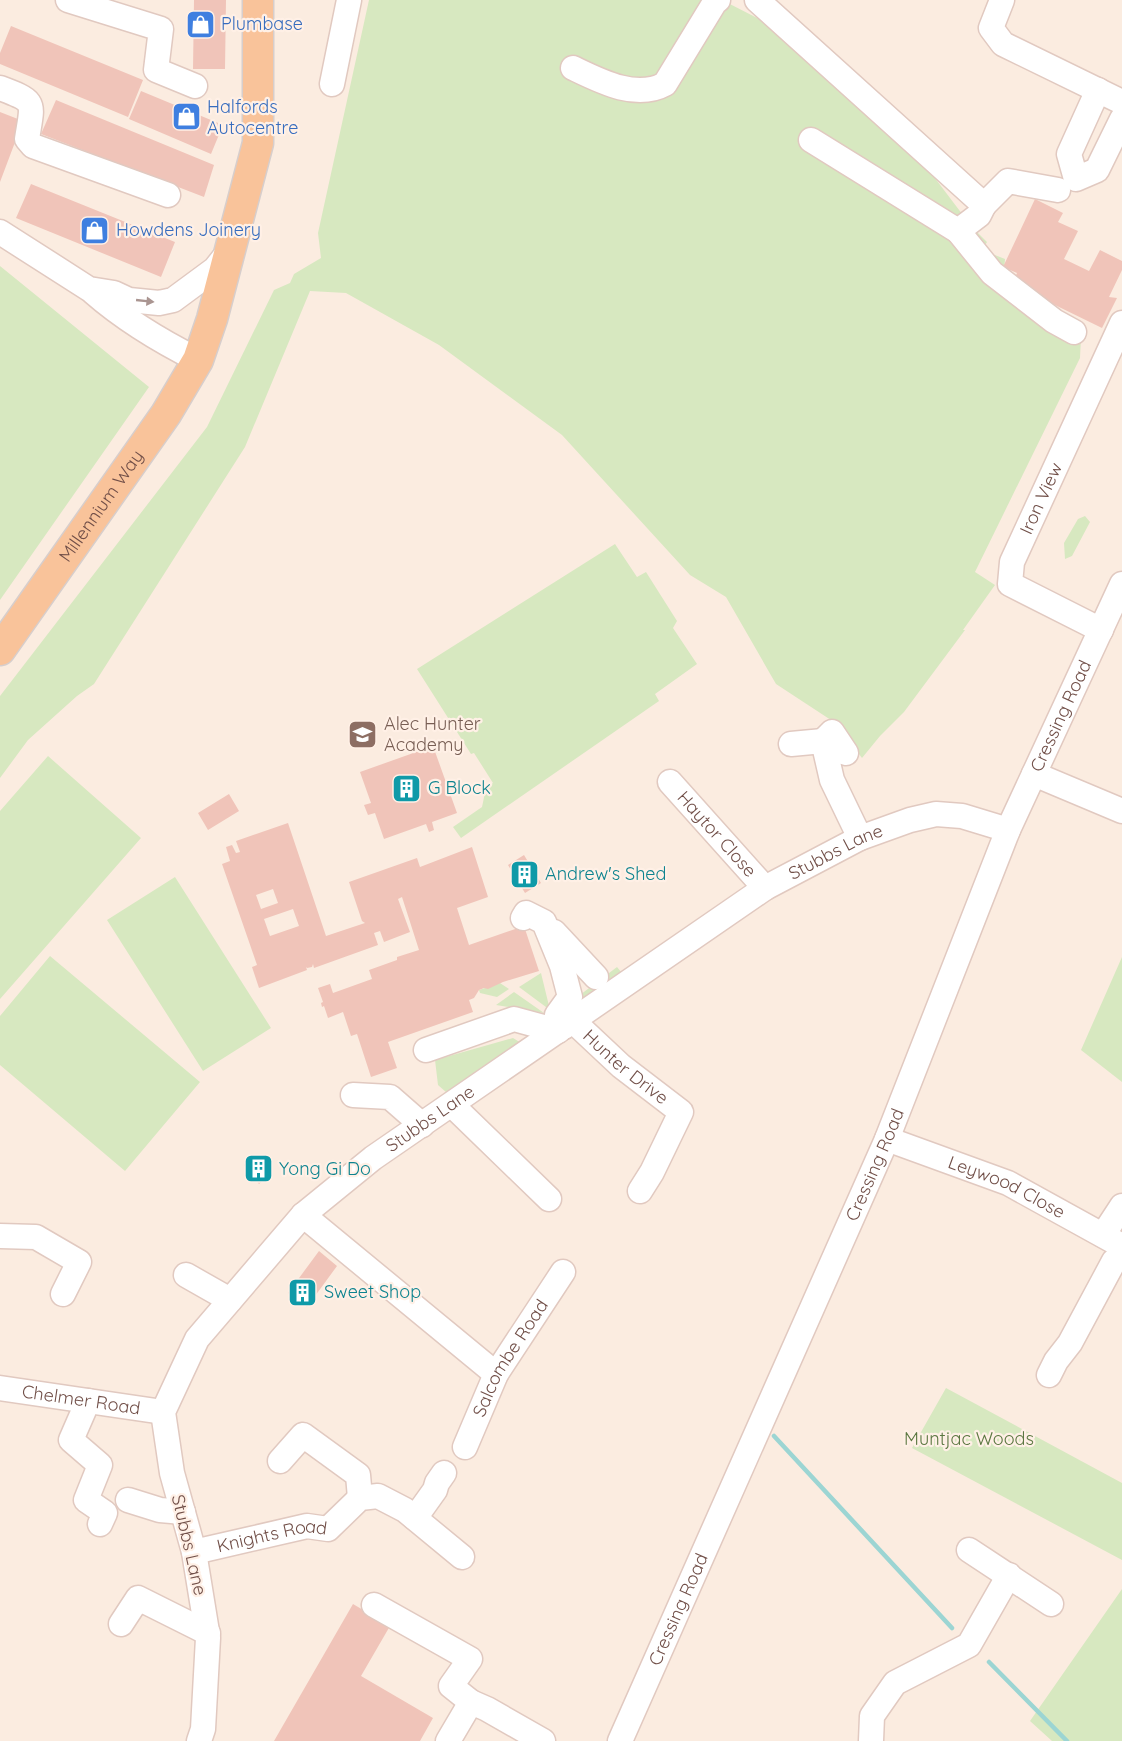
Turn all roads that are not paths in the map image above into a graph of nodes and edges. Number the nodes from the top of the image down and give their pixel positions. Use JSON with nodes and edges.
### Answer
{"nodes":[{"id":1,"x":68,"y":0,"type":"edge"},
{"id":2,"x":258,"y":0,"type":"edge"},
{"id":3,"x":349,"y":0,"type":"edge"},
{"id":4,"x":718,"y":0,"type":"edge"},
{"id":5,"x":757,"y":0,"type":"edge"},
{"id":6,"x":996,"y":2,"type":"edge"},
{"id":7,"x":573,"y":68,"type":"dead end"},
{"id":8,"x":332,"y":84,"type":"dead end"},
{"id":9,"x":195,"y":86,"type":"dead end"},
{"id":10,"x":0,"y":88,"type":"edge"},
{"id":11,"x":1098,"y":90,"type":"junction"},
{"id":12,"x":1122,"y":102,"type":"edge"},
{"id":13,"x":1122,"y":119,"type":"edge"},
{"id":14,"x":811,"y":140,"type":"dead end"},
{"id":15,"x":1067,"y":184,"type":"junction"},
{"id":16,"x":168,"y":195,"type":"dead end"},
{"id":17,"x":984,"y":205,"type":"junction"},
{"id":18,"x":958,"y":231,"type":"junction"},
{"id":19,"x":0,"y":232,"type":"edge"},
{"id":20,"x":230,"y":250,"type":"junction"},
{"id":21,"x":89,"y":289,"type":"junction"},
{"id":22,"x":1122,"y":323,"type":"edge"},
{"id":23,"x":1074,"y":332,"type":"dead end"},
{"id":24,"x":198,"y":360,"type":"junction"},
{"id":25,"x":1122,"y":584,"type":"edge"},
{"id":26,"x":1101,"y":630,"type":"junction"},
{"id":27,"x":0,"y":650,"type":"edge"},
{"id":28,"x":816,"y":735,"type":"junction"},
{"id":29,"x":791,"y":744,"type":"dead end"},
{"id":30,"x":846,"y":753,"type":"dead end"},
{"id":31,"x":1034,"y":774,"type":"junction"},
{"id":32,"x":670,"y":782,"type":"dead end"},
{"id":33,"x":1122,"y":811,"type":"edge"},
{"id":34,"x":1008,"y":830,"type":"junction"},
{"id":35,"x":860,"y":838,"type":"junction"},
{"id":36,"x":765,"y":888,"type":"junction"},
{"id":37,"x":596,"y":977,"type":"dead end"},
{"id":38,"x":565,"y":1026,"type":"junction"},
{"id":39,"x":426,"y":1050,"type":"dead end"},
{"id":40,"x":353,"y":1095,"type":"dead end"},
{"id":41,"x":452,"y":1105,"type":"junction"},
{"id":42,"x":422,"y":1125,"type":"junction"},
{"id":43,"x":887,"y":1139,"type":"junction"},
{"id":44,"x":640,"y":1191,"type":"dead end"},
{"id":45,"x":549,"y":1199,"type":"dead end"},
{"id":46,"x":1122,"y":1206,"type":"edge"},
{"id":47,"x":303,"y":1215,"type":"junction"},
{"id":48,"x":0,"y":1236,"type":"edge"},
{"id":49,"x":1112,"y":1240,"type":"edge"},
{"id":50,"x":1122,"y":1254,"type":"edge"},
{"id":51,"x":563,"y":1272,"type":"dead end"},
{"id":52,"x":186,"y":1275,"type":"dead end"},
{"id":53,"x":63,"y":1294,"type":"dead end"},
{"id":54,"x":230,"y":1300,"type":"junction"},
{"id":55,"x":496,"y":1374,"type":"junction"},
{"id":56,"x":1049,"y":1375,"type":"dead end"},
{"id":57,"x":0,"y":1388,"type":"edge"},
{"id":58,"x":88,"y":1401,"type":"junction"},
{"id":59,"x":163,"y":1412,"type":"junction"},
{"id":60,"x":465,"y":1447,"type":"dead end"},
{"id":61,"x":280,"y":1461,"type":"dead end"},
{"id":62,"x":444,"y":1473,"type":"dead end"},
{"id":63,"x":360,"y":1498,"type":"junction"},
{"id":64,"x":128,"y":1500,"type":"dead end"},
{"id":65,"x":183,"y":1512,"type":"junction"},
{"id":66,"x":415,"y":1518,"type":"junction"},
{"id":67,"x":100,"y":1524,"type":"dead end"},
{"id":68,"x":969,"y":1550,"type":"dead end"},
{"id":69,"x":194,"y":1552,"type":"junction"},
{"id":70,"x":462,"y":1557,"type":"dead end"},
{"id":71,"x":1009,"y":1575,"type":"junction"},
{"id":72,"x":1051,"y":1604,"type":"dead end"},
{"id":73,"x":374,"y":1605,"type":"dead end"},
{"id":74,"x":121,"y":1624,"type":"dead end"},
{"id":75,"x":208,"y":1633,"type":"junction"},
{"id":76,"x":471,"y":1702,"type":"junction"},
{"id":77,"x":199,"y":1741,"type":"edge"},
{"id":78,"x":448,"y":1741,"type":"edge"},
{"id":79,"x":543,"y":1741,"type":"edge"},
{"id":80,"x":620,"y":1741,"type":"edge"},
{"id":81,"x":871,"y":1741,"type":"edge"}],
"edges":[{"from":1,"to":9,"type":"street"},
{"from":2,"to":20,"type":"main road","name":"Millennium Way"},
{"from":3,"to":8,"type":"street"},
{"from":4,"to":7,"type":"street"},
{"from":5,"to":17,"type":"street"},
{"from":6,"to":11,"type":"street"},
{"from":10,"to":16,"type":"street"},
{"from":11,"to":12,"type":"street"},
{"from":11,"to":15,"type":"street"},
{"from":13,"to":15,"type":"street"},
{"from":14,"to":18,"type":"street"},
{"from":15,"to":17,"type":"street"},
{"from":17,"to":18,"type":"street"},
{"from":18,"to":23,"type":"street"},
{"from":19,"to":21,"type":"street"},
{"from":21,"to":20,"type":"street","one_way":true},
{"from":20,"to":24,"type":"main road","name":"Millennium Way"},
{"from":21,"to":24,"type":"street"},
{"from":22,"to":26,"type":"street","name":"Iron View"},
{"from":24,"to":27,"type":"main road","name":"Millennium Way"},
{"from":25,"to":26,"type":"street","name":"Cressing Road"},
{"from":26,"to":31,"type":"street","name":"Cressing Road"},
{"from":28,"to":29,"type":"street"},
{"from":28,"to":30,"type":"street"},
{"from":28,"to":35,"type":"street"},
{"from":31,"to":33,"type":"street"},
{"from":31,"to":34,"type":"street","name":"Cressing Road"},
{"from":32,"to":36,"type":"street","name":"Haytor Close"},
{"from":34,"to":35,"type":"street","name":"Stubbs Lane"},
{"from":34,"to":43,"type":"street","name":"Cressing Road"},
{"from":35,"to":36,"type":"street","name":"Stubbs Lane"},
{"from":36,"to":38,"type":"street","name":"Stubbs Lane"},
{"from":37,"to":38,"type":"street"},
{"from":38,"to":39,"type":"street"},
{"from":38,"to":41,"type":"street","name":"Stubbs Lane"},
{"from":38,"to":44,"type":"street","name":"Hunter Drive"},
{"from":40,"to":42,"type":"street"},
{"from":41,"to":42,"type":"street","name":"Stubbs Lane"},
{"from":41,"to":45,"type":"street"},
{"from":42,"to":47,"type":"street","name":"Stubbs Lane"},
{"from":43,"to":49,"type":"street","name":"Leywood Close"},
{"from":43,"to":80,"type":"street","name":"Cressing Road"},
{"from":46,"to":49,"type":"street"},
{"from":47,"to":54,"type":"street","name":"Stubbs Lane"},
{"from":47,"to":55,"type":"street"},
{"from":48,"to":53,"type":"street"},
{"from":50,"to":56,"type":"street"},
{"from":51,"to":55,"type":"street","name":"Salcombe Road"},
{"from":52,"to":54,"type":"street"},
{"from":54,"to":59,"type":"street","name":"Stubbs Lane"},
{"from":55,"to":60,"type":"street","name":"Salcombe Road"},
{"from":57,"to":58,"type":"street","name":"Chelmer Road"},
{"from":58,"to":59,"type":"street","name":"Chelmer Road"},
{"from":58,"to":67,"type":"street"},
{"from":59,"to":65,"type":"street","name":"Stubbs Lane"},
{"from":61,"to":63,"type":"street"},
{"from":62,"to":66,"type":"street"},
{"from":63,"to":66,"type":"street"},
{"from":63,"to":69,"type":"street","name":"Knights Road"},
{"from":64,"to":65,"type":"street"},
{"from":65,"to":69,"type":"street","name":"Stubbs Lane"},
{"from":66,"to":70,"type":"street"},
{"from":68,"to":71,"type":"street"},
{"from":69,"to":75,"type":"street","name":"Stubbs Lane"},
{"from":71,"to":72,"type":"street"},
{"from":71,"to":81,"type":"street"},
{"from":73,"to":76,"type":"street"},
{"from":74,"to":75,"type":"street"},
{"from":75,"to":77,"type":"street","name":"Stubbs Lane"},
{"from":76,"to":78,"type":"street"},
{"from":76,"to":79,"type":"street"}]}
